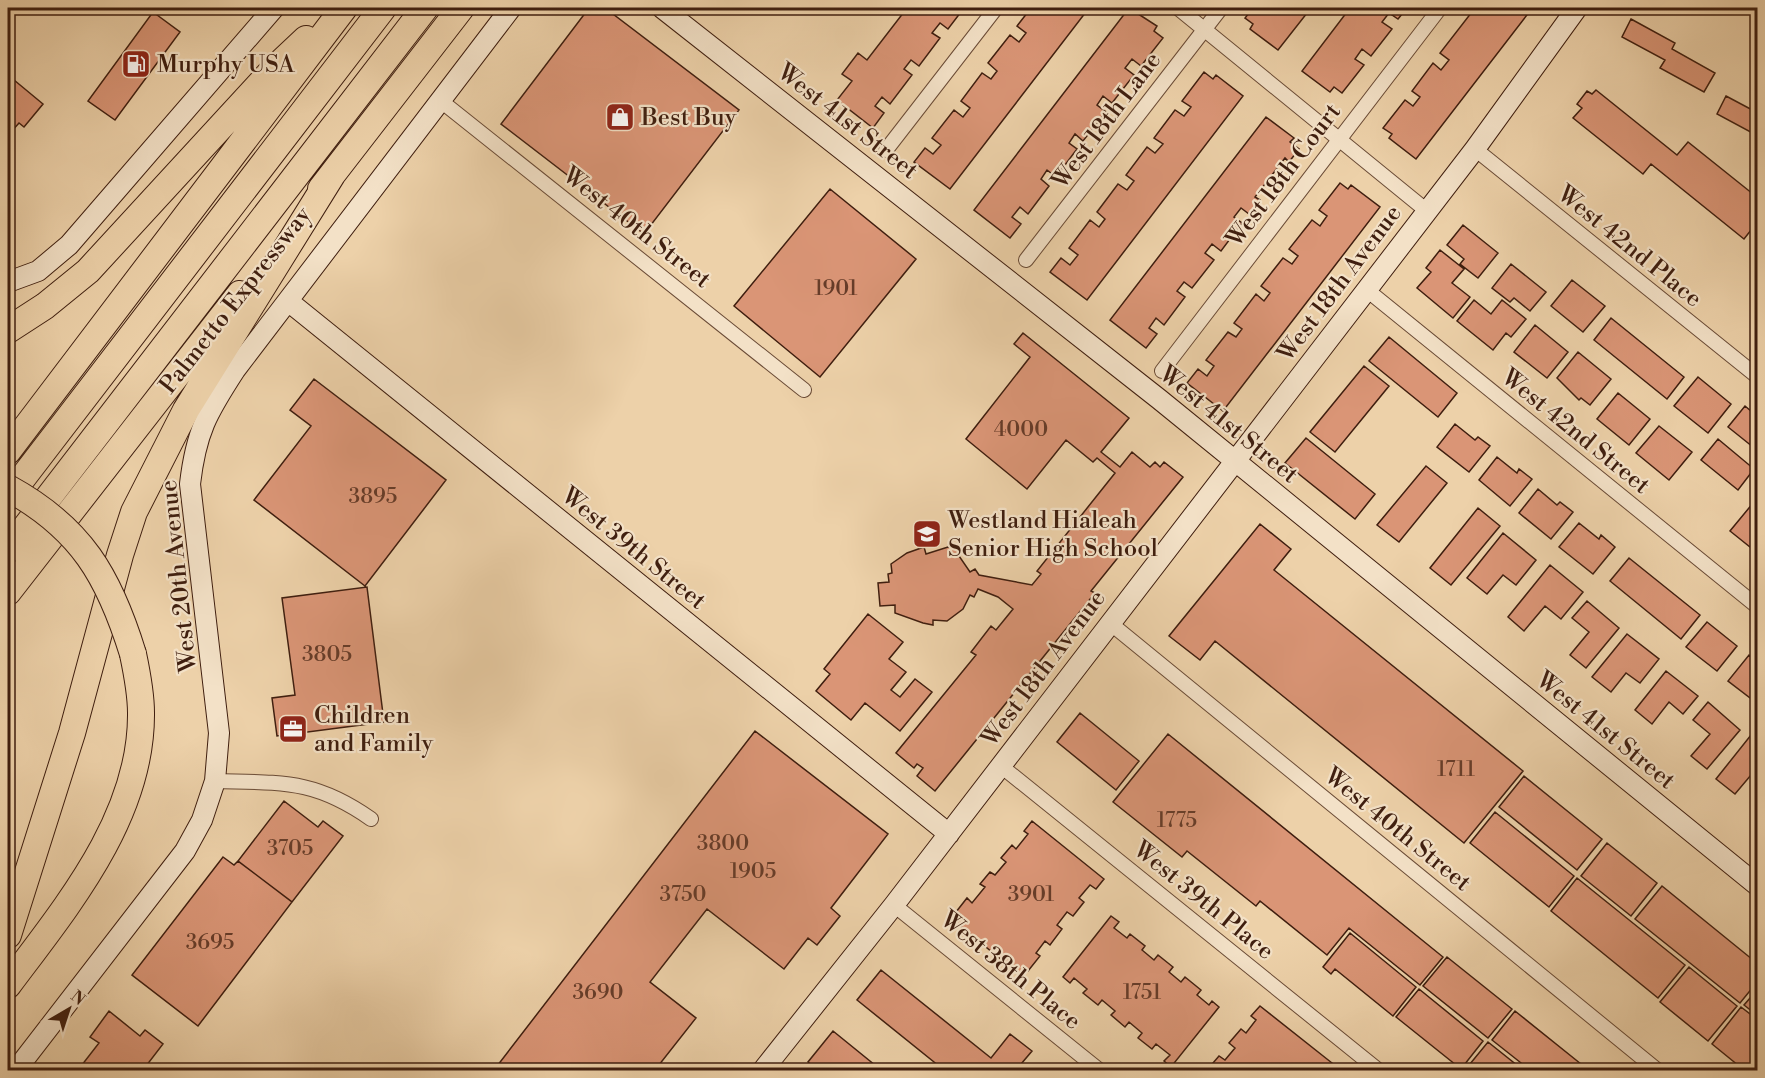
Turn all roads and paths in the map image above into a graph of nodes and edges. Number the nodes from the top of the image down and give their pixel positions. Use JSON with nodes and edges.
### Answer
{"nodes":[{"id":1,"x":274,"y":8,"type":"edge"},
{"id":2,"x":383,"y":8,"type":"edge"},
{"id":3,"x":425,"y":8,"type":"edge"},
{"id":4,"x":461,"y":8,"type":"edge"},
{"id":5,"x":511,"y":8,"type":"edge"},
{"id":6,"x":662,"y":8,"type":"edge"},
{"id":7,"x":996,"y":8,"type":"edge"},
{"id":8,"x":1178,"y":8,"type":"edge"},
{"id":9,"x":1221,"y":8,"type":"edge"},
{"id":10,"x":1440,"y":8,"type":"edge"},
{"id":11,"x":1577,"y":8,"type":"edge"},
{"id":12,"x":341,"y":12,"type":"edge"},
{"id":13,"x":1204,"y":29,"type":"junction"},
{"id":14,"x":346,"y":56,"type":"junction"},
{"id":15,"x":441,"y":101,"type":"junction"},
{"id":16,"x":1338,"y":141,"type":"junction"},
{"id":17,"x":1475,"y":149,"type":"junction"},
{"id":18,"x":886,"y":150,"type":"dead end"},
{"id":19,"x":332,"y":175,"type":"junction"},
{"id":20,"x":1427,"y":210,"type":"junction"},
{"id":21,"x":1026,"y":261,"type":"dead end"},
{"id":22,"x":148,"y":268,"type":"junction"},
{"id":23,"x":8,"y":282,"type":"edge"},
{"id":24,"x":1367,"y":290,"type":"junction"},
{"id":25,"x":288,"y":301,"type":"junction"},
{"id":26,"x":8,"y":330,"type":"edge"},
{"id":27,"x":1162,"y":371,"type":"dead end"},
{"id":28,"x":1758,"y":377,"type":"edge"},
{"id":29,"x":804,"y":390,"type":"dead end"},
{"id":30,"x":8,"y":451,"type":"edge"},
{"id":31,"x":1234,"y":461,"type":"junction"},
{"id":32,"x":8,"y":488,"type":"edge"},
{"id":33,"x":8,"y":497,"type":"edge"},
{"id":34,"x":8,"y":550,"type":"edge"},
{"id":35,"x":8,"y":592,"type":"edge"},
{"id":36,"x":1758,"y":607,"type":"edge"},
{"id":37,"x":1110,"y":623,"type":"junction"},
{"id":38,"x":1001,"y":765,"type":"junction"},
{"id":39,"x":215,"y":780,"type":"junction"},
{"id":40,"x":371,"y":819,"type":"dead end"},
{"id":41,"x":948,"y":834,"type":"junction"},
{"id":42,"x":1758,"y":886,"type":"edge"},
{"id":43,"x":894,"y":905,"type":"junction"},
{"id":44,"x":8,"y":935,"type":"edge"},
{"id":45,"x":8,"y":985,"type":"edge"},
{"id":46,"x":16,"y":1071,"type":"edge"},
{"id":47,"x":763,"y":1071,"type":"edge"},
{"id":48,"x":1099,"y":1071,"type":"edge"},
{"id":49,"x":1378,"y":1071,"type":"edge"},
{"id":50,"x":1657,"y":1071,"type":"edge"}],
"edges":[{"from":1,"to":23,"type":"street"},
{"from":2,"to":14,"type":"highway"},
{"from":3,"to":34,"type":"highway"},
{"from":4,"to":19,"type":"highway","name":"Palmetto Expressway"},
{"from":5,"to":15,"type":"street","name":"West 20th Avenue"},
{"from":6,"to":31,"type":"street","name":"West 41st Street"},
{"from":7,"to":18,"type":"street"},
{"from":8,"to":13,"type":"street"},
{"from":9,"to":13,"type":"street","name":"West 18th Lane"},
{"from":10,"to":16,"type":"street","name":"West 18th Court"},
{"from":11,"to":17,"type":"street","name":"West 18th Avenue"},
{"from":12,"to":22,"type":"highway"},
{"from":12,"to":26,"type":"highway"},
{"from":13,"to":16,"type":"street"},
{"from":13,"to":21,"type":"street","name":"West 18th Lane"},
{"from":14,"to":22,"type":"highway"},
{"from":14,"to":33,"type":"highway"},
{"from":15,"to":25,"type":"street","name":"West 20th Avenue"},
{"from":15,"to":29,"type":"street","name":"West 40th Street"},
{"from":16,"to":20,"type":"street"},
{"from":16,"to":27,"type":"street","name":"West 18th Court"},
{"from":17,"to":20,"type":"street","name":"West 18th Avenue"},
{"from":17,"to":28,"type":"street","name":"West 42nd Place"},
{"from":19,"to":35,"type":"highway","name":"Palmetto Expressway"},
{"from":19,"to":44,"type":"highway"},
{"from":20,"to":24,"type":"street","name":"West 18th Avenue"},
{"from":22,"to":30,"type":"highway"},
{"from":24,"to":31,"type":"street","name":"West 18th Avenue"},
{"from":24,"to":36,"type":"street","name":"West 42nd Street"},
{"from":25,"to":39,"type":"street","name":"West 20th Avenue"},
{"from":25,"to":41,"type":"street","name":"West 39th Street"},
{"from":31,"to":37,"type":"street","name":"West 18th Avenue"},
{"from":31,"to":42,"type":"street","name":"West 41st Street"},
{"from":32,"to":45,"type":"highway","bridge":true},
{"from":37,"to":38,"type":"street","name":"West 18th Avenue"},
{"from":37,"to":50,"type":"street","name":"West 40th Street"},
{"from":38,"to":41,"type":"street","name":"West 18th Avenue"},
{"from":38,"to":49,"type":"street","name":"West 39th Place"},
{"from":39,"to":40,"type":"street"},
{"from":39,"to":46,"type":"street","name":"West 20th Avenue"},
{"from":41,"to":43,"type":"street","name":"West 18th Avenue"},
{"from":43,"to":47,"type":"street","name":"West 18th Avenue"},
{"from":43,"to":48,"type":"street","name":"West 38th Place"}]}
